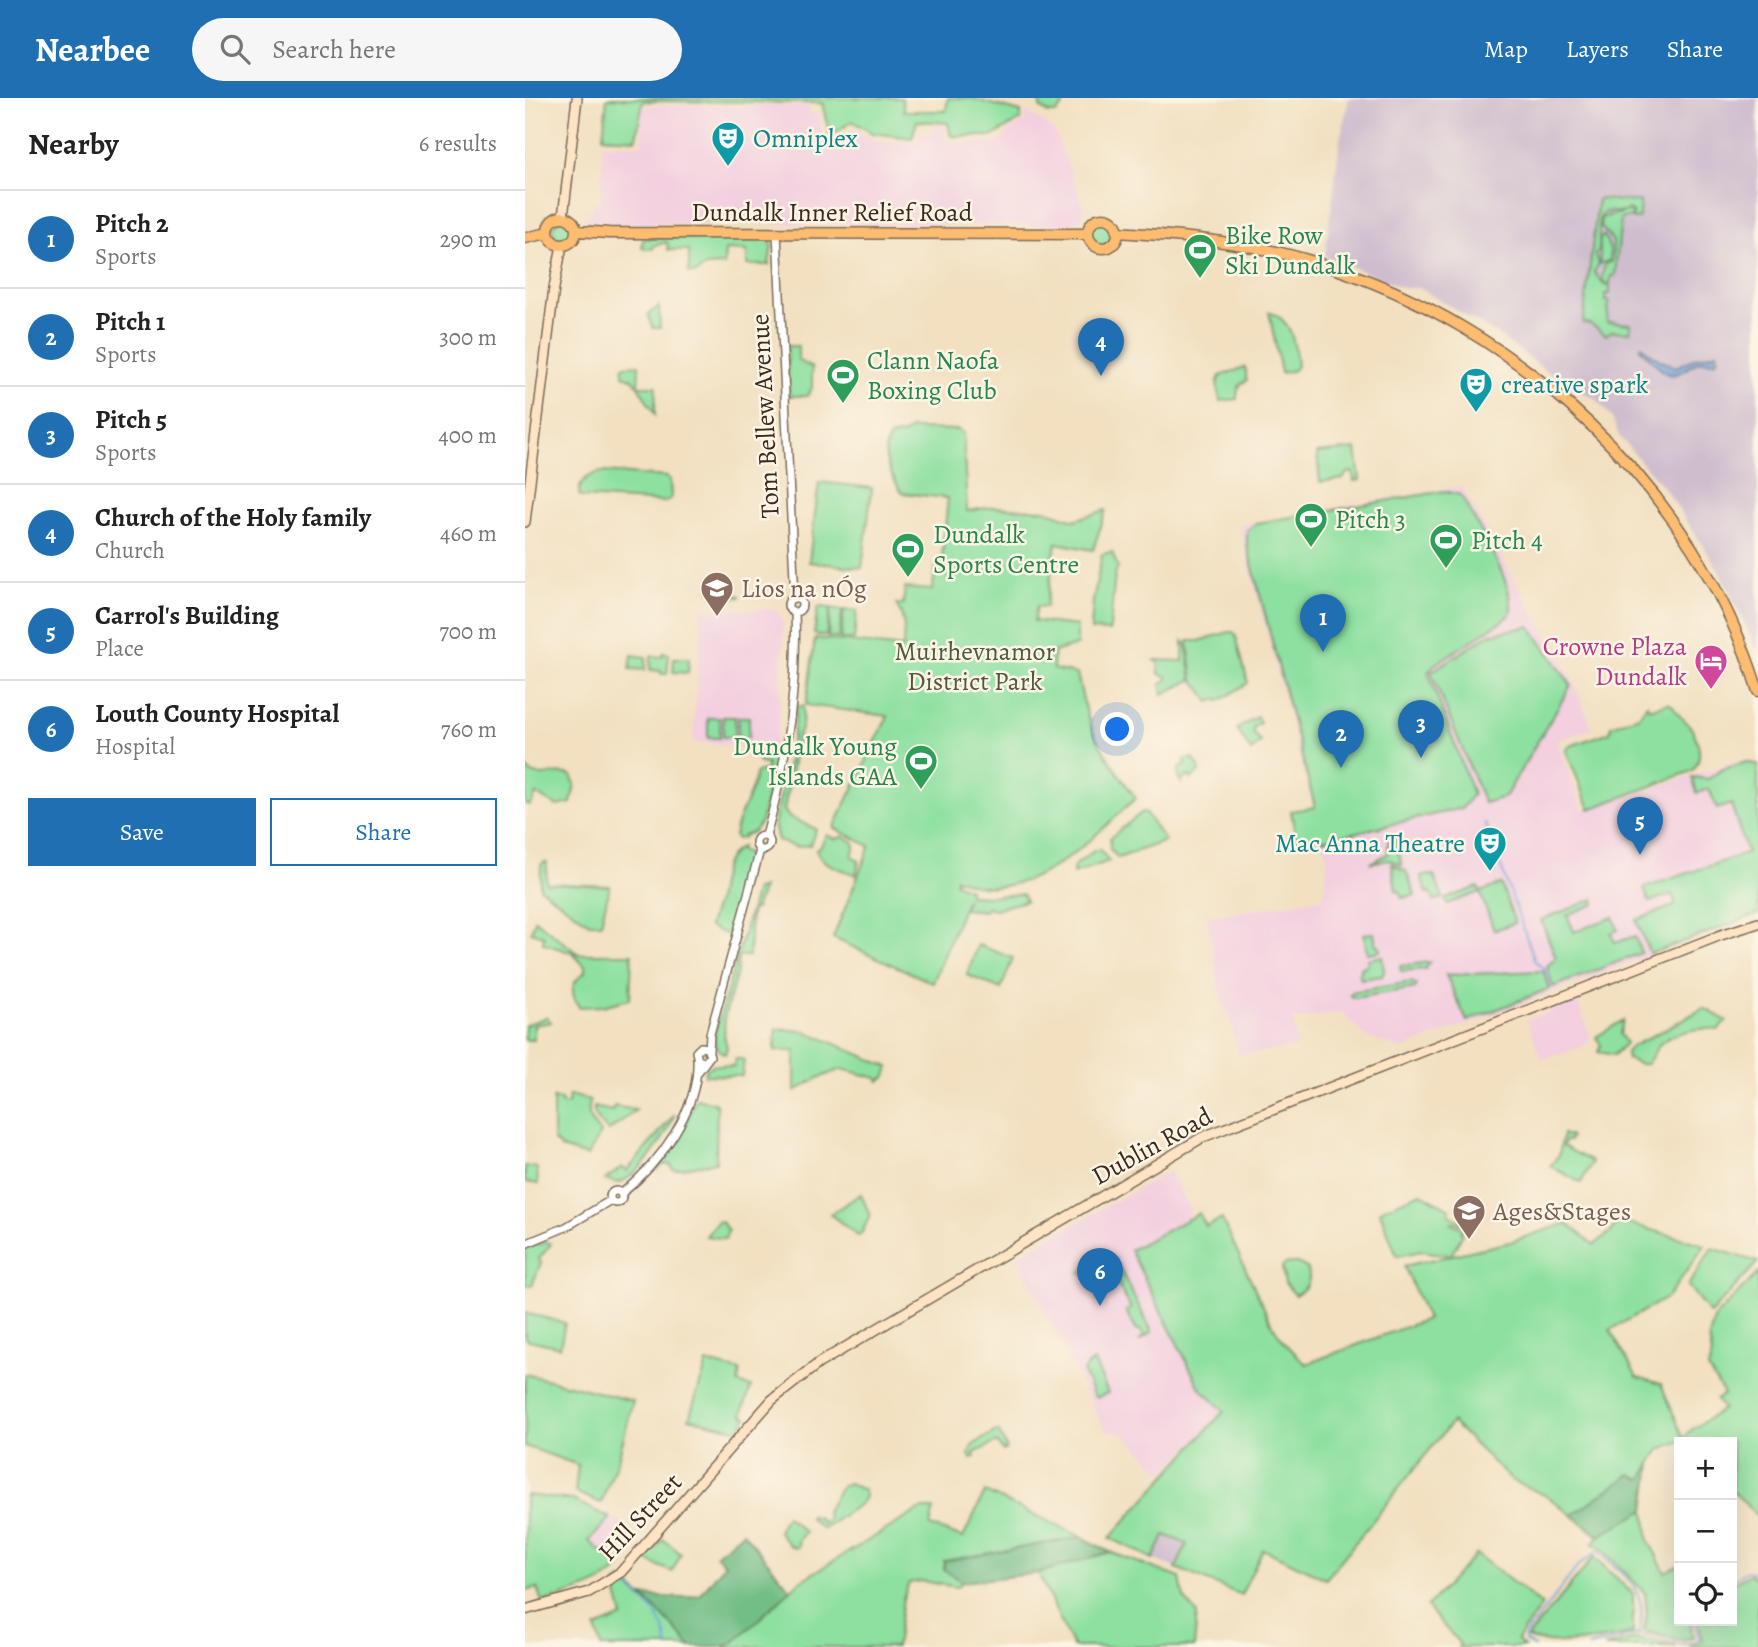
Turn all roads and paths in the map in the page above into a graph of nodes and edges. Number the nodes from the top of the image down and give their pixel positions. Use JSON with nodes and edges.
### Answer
{"nodes":[{"id":1,"x":577,"y":98,"type":"edge"},
{"id":2,"x":562,"y":217,"type":"junction"},
{"id":3,"x":577,"y":231,"type":"junction"},
{"id":4,"x":1117,"y":232,"type":"junction"},
{"id":5,"x":548,"y":233,"type":"junction"},
{"id":6,"x":777,"y":233,"type":"junction"},
{"id":7,"x":1088,"y":234,"type":"junction"},
{"id":8,"x":525,"y":237,"type":"edge"},
{"id":9,"x":562,"y":245,"type":"junction"},
{"id":10,"x":525,"y":522,"type":"edge"},
{"id":11,"x":1758,"y":691,"type":"edge"},
{"id":12,"x":1758,"y":923,"type":"edge"},
{"id":13,"x":705,"y":1049,"type":"junction"},
{"id":14,"x":701,"y":1060,"type":"junction"},
{"id":15,"x":525,"y":1244,"type":"edge"},
{"id":16,"x":705,"y":1478,"type":"joint"},
{"id":17,"x":525,"y":1610,"type":"edge"}],
"edges":[{"from":1,"to":2,"type":"main road"},
{"from":2,"to":3,"type":"main road"},
{"from":2,"to":5,"type":"main road"},
{"from":3,"to":6,"type":"main road","name":"Dundalk Inner Relief Road"},
{"from":3,"to":9,"type":"main road"},
{"from":4,"to":7,"type":"main road"},
{"from":4,"to":7,"type":"main road"},
{"from":4,"to":11,"type":"main road"},
{"from":5,"to":8,"type":"main road"},
{"from":5,"to":9,"type":"main road"},
{"from":6,"to":7,"type":"main road","name":"Dundalk Inner Relief Road"},
{"from":6,"to":13,"type":"street","name":"Tom Bellew Avenue"},
{"from":9,"to":10,"type":"main road"},
{"from":12,"to":16,"type":"main road","name":"Dublin Road"},
{"from":13,"to":14,"type":"street"},
{"from":13,"to":14,"type":"street"},
{"from":14,"to":15,"type":"street"},
{"from":16,"to":17,"type":"main road","name":"Hill Street"}]}
